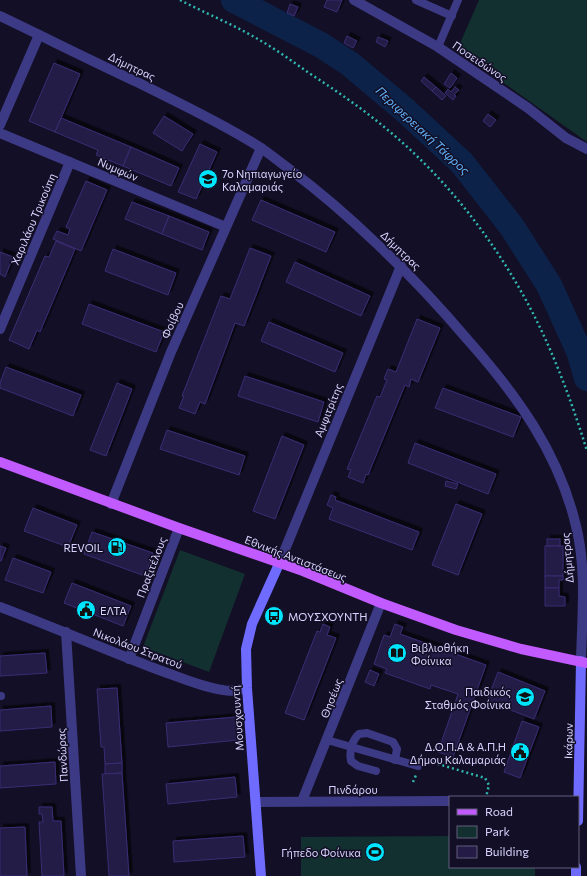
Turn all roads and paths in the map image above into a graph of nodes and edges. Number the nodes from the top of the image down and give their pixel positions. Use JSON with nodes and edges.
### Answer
{"nodes":[{"id":1,"x":180,"y":0,"type":"edge"},
{"id":2,"x":354,"y":0,"type":"edge"},
{"id":3,"x":416,"y":0,"type":"edge"},
{"id":4,"x":458,"y":0,"type":"edge"},
{"id":5,"x":0,"y":16,"type":"edge"},
{"id":6,"x":452,"y":16,"type":"junction"},
{"id":7,"x":39,"y":35,"type":"junction"},
{"id":8,"x":438,"y":47,"type":"junction"},
{"id":9,"x":0,"y":125,"type":"edge"},
{"id":10,"x":0,"y":134,"type":"edge"},
{"id":11,"x":261,"y":148,"type":"junction"},
{"id":12,"x":587,"y":150,"type":"edge"},
{"id":13,"x":70,"y":162,"type":"junction"},
{"id":14,"x":226,"y":227,"type":"junction"},
{"id":15,"x":401,"y":266,"type":"junction"},
{"id":16,"x":0,"y":328,"type":"edge"},
{"id":17,"x":587,"y":451,"type":"edge"},
{"id":18,"x":0,"y":462,"type":"edge"},
{"id":19,"x":111,"y":504,"type":"junction"},
{"id":20,"x":179,"y":528,"type":"junction"},
{"id":21,"x":279,"y":564,"type":"junction"},
{"id":22,"x":381,"y":604,"type":"junction"},
{"id":23,"x":0,"y":607,"type":"edge"},
{"id":24,"x":66,"y":632,"type":"junction"},
{"id":25,"x":129,"y":659,"type":"junction"},
{"id":26,"x":584,"y":662,"type":"edge"},
{"id":27,"x":247,"y":688,"type":"junction"},
{"id":28,"x":327,"y":740,"type":"junction"},
{"id":29,"x":352,"y":747,"type":"junction"},
{"id":30,"x":395,"y":760,"type":"junction"},
{"id":31,"x":418,"y":766,"type":"junction"},
{"id":32,"x":376,"y":771,"type":"dead end"},
{"id":33,"x":414,"y":782,"type":"dead end"},
{"id":34,"x":486,"y":796,"type":"edge"},
{"id":35,"x":578,"y":796,"type":"edge"},
{"id":36,"x":449,"y":801,"type":"edge"},
{"id":37,"x":256,"y":802,"type":"junction"},
{"id":38,"x":302,"y":802,"type":"junction"},
{"id":39,"x":81,"y":876,"type":"edge"},
{"id":40,"x":261,"y":876,"type":"edge"}],
"edges":[{"from":1,"to":17,"type":"path"},
{"from":2,"to":8,"type":"street","name":"Ποσειδώνος"},
{"from":3,"to":6,"type":"lane"},
{"from":4,"to":6,"type":"lane"},
{"from":5,"to":7,"type":"street","name":"Δήμητρας"},
{"from":6,"to":8,"type":"lane"},
{"from":7,"to":9,"type":"street"},
{"from":7,"to":11,"type":"street","name":"Δήμητρας"},
{"from":8,"to":12,"type":"street","name":"Ποσειδώνος"},
{"from":10,"to":13,"type":"street","name":"Νυμφών"},
{"from":11,"to":14,"type":"street","name":"Φοίβου"},
{"from":11,"to":15,"type":"street","name":"Δήμητρας"},
{"from":13,"to":14,"type":"street","name":"Νυμφών"},
{"from":13,"to":16,"type":"street","name":"Χαριλάου Τρικούπη"},
{"from":14,"to":19,"type":"street","name":"Φοίβου"},
{"from":15,"to":21,"type":"street","name":"Αμφιτρίτης"},
{"from":15,"to":26,"type":"street","name":"Δήμητρας"},
{"from":18,"to":19,"type":"main road","name":"Εθνικής Αντιστάσεως"},
{"from":19,"to":20,"type":"main road","name":"Εθνικής Αντιστάσεως"},
{"from":20,"to":21,"type":"main road","name":"Εθνικής Αντιστάσεως"},
{"from":20,"to":25,"type":"street","name":"Πραξιτέλους"},
{"from":21,"to":22,"type":"main road","name":"Εθνικής Αντιστάσεως"},
{"from":21,"to":27,"type":"main road","name":"Μουσχουντή"},
{"from":22,"to":26,"type":"main road","name":"Εθνικής Αντιστάσεως"},
{"from":22,"to":28,"type":"street","name":"Θησέως"},
{"from":23,"to":24,"type":"street","name":"Νικολάου Στρατού"},
{"from":24,"to":25,"type":"street","name":"Νικολάου Στρατού"},
{"from":24,"to":39,"type":"street","name":"Πανδώρας"},
{"from":25,"to":27,"type":"street","name":"Νικολάου Στρατού"},
{"from":26,"to":35,"type":"main road","name":"Ικάρων"},
{"from":27,"to":37,"type":"main road","name":"Μουσχουντή"},
{"from":28,"to":29,"type":"lane"},
{"from":28,"to":38,"type":"street","name":"Θησέως"},
{"from":29,"to":30,"type":"lane"},
{"from":29,"to":30,"type":"lane"},
{"from":29,"to":32,"type":"lane"},
{"from":30,"to":31,"type":"lane"},
{"from":31,"to":33,"type":"path"},
{"from":31,"to":34,"type":"path"},
{"from":36,"to":38,"type":"street","name":"Πινδάρου"},
{"from":37,"to":38,"type":"street","name":"Πινδάρου"},
{"from":37,"to":40,"type":"main road","name":"Μουσχουντή"}]}
